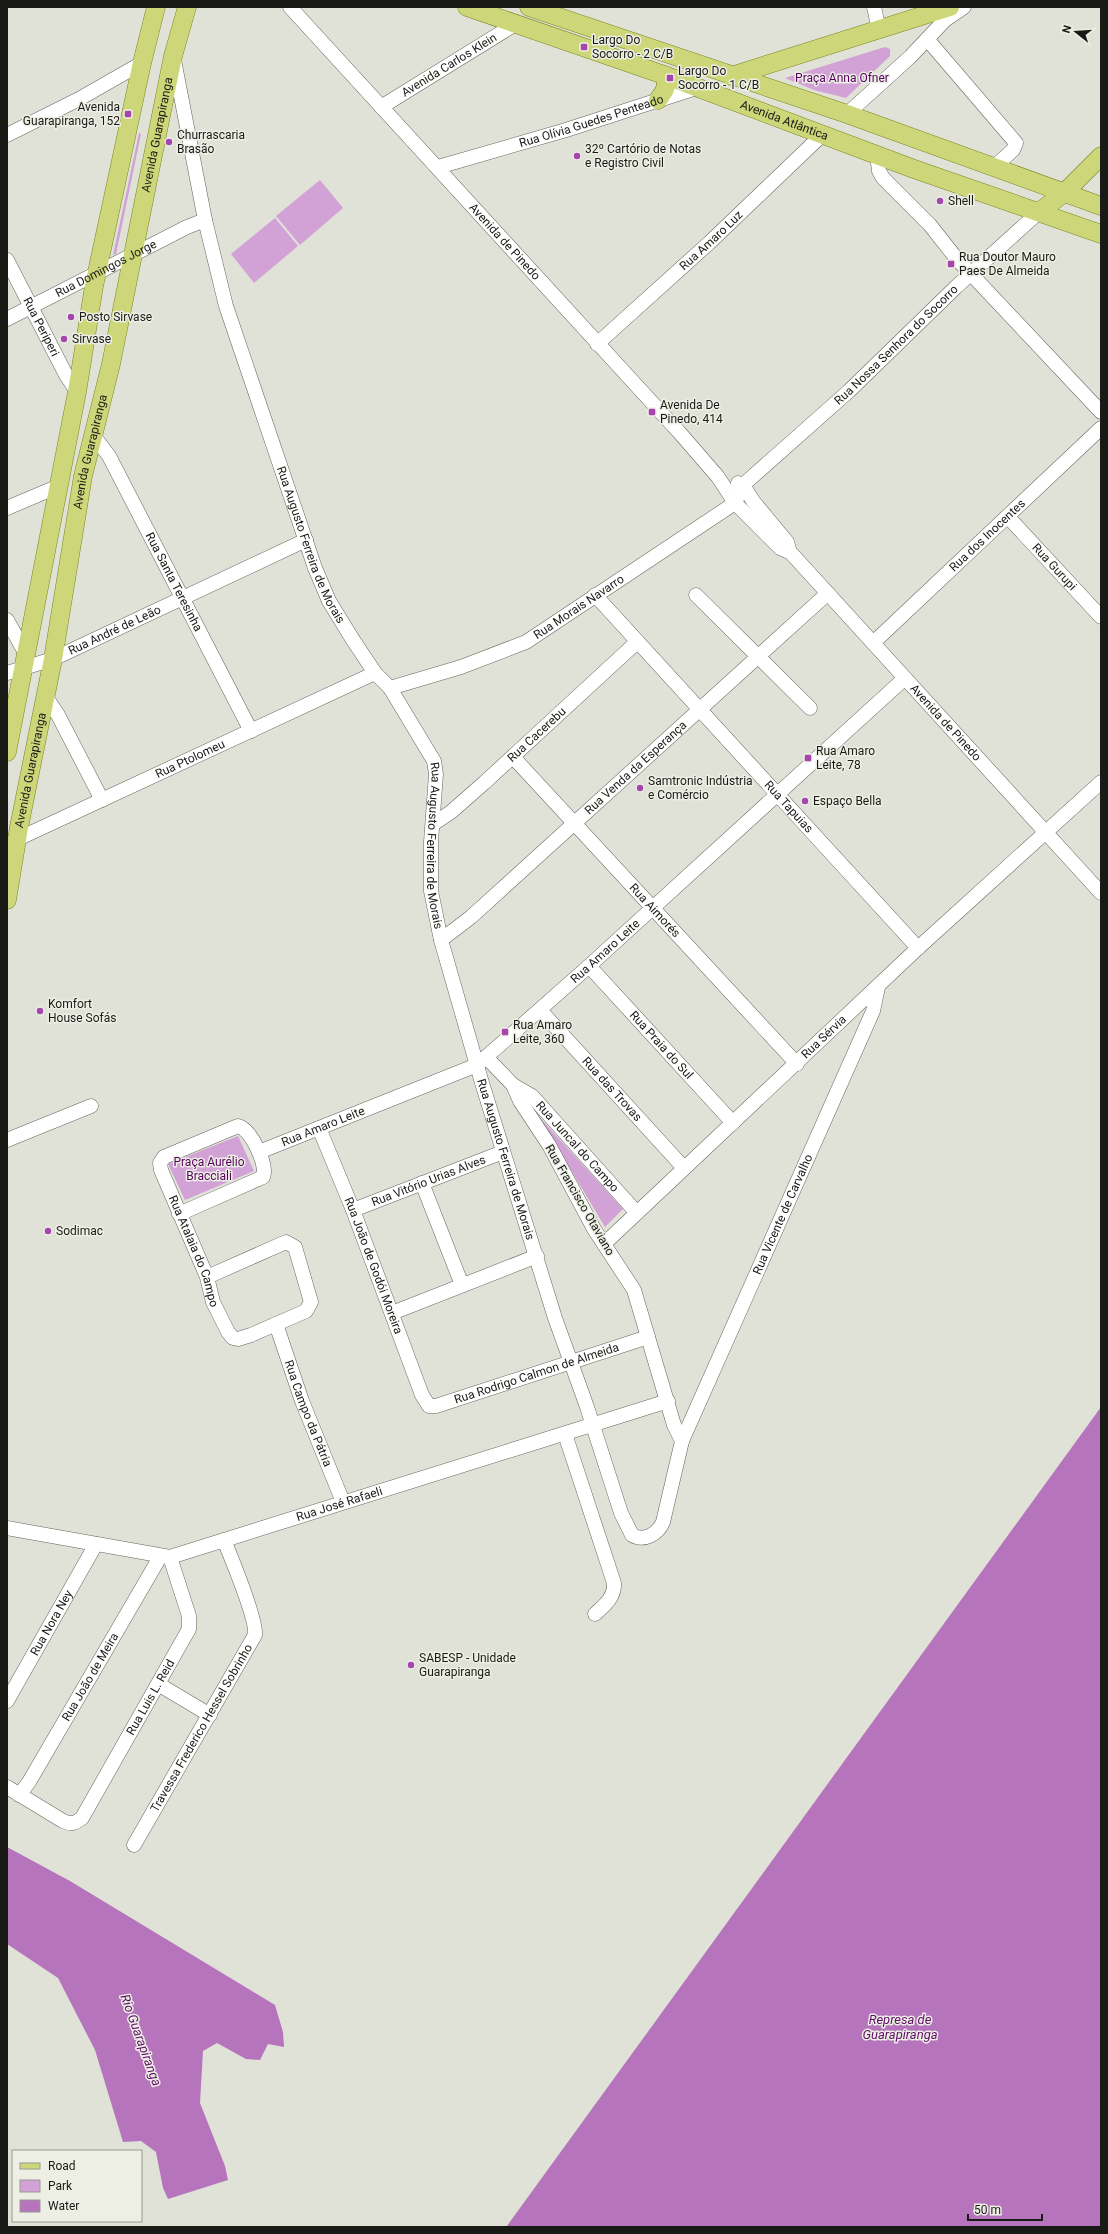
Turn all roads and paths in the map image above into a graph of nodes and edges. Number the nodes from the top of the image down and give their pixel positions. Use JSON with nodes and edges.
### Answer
{"nodes":[{"id":1,"x":156,"y":7,"type":"edge"},
{"id":2,"x":187,"y":7,"type":"edge"},
{"id":3,"x":290,"y":7,"type":"edge"},
{"id":4,"x":467,"y":7,"type":"edge"},
{"id":5,"x":874,"y":7,"type":"edge"},
{"id":6,"x":950,"y":7,"type":"edge"},
{"id":7,"x":964,"y":7,"type":"edge"},
{"id":8,"x":537,"y":8,"type":"edge"},
{"id":9,"x":517,"y":23,"type":"junction"},
{"id":10,"x":879,"y":30,"type":"junction"},
{"id":11,"x":927,"y":39,"type":"junction"},
{"id":12,"x":173,"y":56,"type":"junction"},
{"id":13,"x":793,"y":56,"type":"junction"},
{"id":14,"x":142,"y":63,"type":"junction"},
{"id":15,"x":664,"y":75,"type":"junction"},
{"id":16,"x":734,"y":75,"type":"junction"},
{"id":17,"x":769,"y":87,"type":"junction"},
{"id":18,"x":696,"y":88,"type":"junction"},
{"id":19,"x":658,"y":100,"type":"junction"},
{"id":20,"x":381,"y":107,"type":"junction"},
{"id":21,"x":847,"y":114,"type":"junction"},
{"id":22,"x":774,"y":116,"type":"junction"},
{"id":23,"x":823,"y":134,"type":"junction"},
{"id":24,"x":7,"y":135,"type":"edge"},
{"id":25,"x":877,"y":154,"type":"junction"},
{"id":26,"x":1101,"y":156,"type":"edge"},
{"id":27,"x":438,"y":167,"type":"junction"},
{"id":28,"x":994,"y":167,"type":"junction"},
{"id":29,"x":1064,"y":193,"type":"junction"},
{"id":30,"x":1101,"y":206,"type":"edge"},
{"id":31,"x":1039,"y":212,"type":"junction"},
{"id":32,"x":205,"y":220,"type":"junction"},
{"id":33,"x":1101,"y":234,"type":"edge"},
{"id":34,"x":132,"y":256,"type":"junction"},
{"id":35,"x":7,"y":260,"type":"edge"},
{"id":36,"x":98,"y":272,"type":"junction"},
{"id":37,"x":971,"y":273,"type":"junction"},
{"id":38,"x":31,"y":307,"type":"junction"},
{"id":39,"x":7,"y":319,"type":"edge"},
{"id":40,"x":597,"y":344,"type":"junction"},
{"id":41,"x":78,"y":392,"type":"junction"},
{"id":42,"x":1101,"y":412,"type":"edge"},
{"id":43,"x":1101,"y":428,"type":"edge"},
{"id":44,"x":93,"y":435,"type":"junction"},
{"id":45,"x":718,"y":476,"type":"junction"},
{"id":46,"x":743,"y":485,"type":"junction"},
{"id":47,"x":59,"y":486,"type":"junction"},
{"id":48,"x":735,"y":503,"type":"junction"},
{"id":49,"x":7,"y":508,"type":"edge"},
{"id":50,"x":1008,"y":517,"type":"junction"},
{"id":51,"x":306,"y":540,"type":"junction"},
{"id":52,"x":791,"y":553,"type":"junction"},
{"id":53,"x":828,"y":594,"type":"junction"},
{"id":54,"x":595,"y":595,"type":"junction"},
{"id":55,"x":696,"y":595,"type":"dead end"},
{"id":56,"x":183,"y":599,"type":"junction"},
{"id":57,"x":1101,"y":617,"type":"edge"},
{"id":58,"x":7,"y":620,"type":"edge"},
{"id":59,"x":637,"y":642,"type":"junction"},
{"id":60,"x":873,"y":643,"type":"junction"},
{"id":61,"x":758,"y":657,"type":"junction"},
{"id":62,"x":53,"y":659,"type":"junction"},
{"id":63,"x":26,"y":662,"type":"junction"},
{"id":64,"x":7,"y":673,"type":"edge"},
{"id":65,"x":375,"y":673,"type":"junction"},
{"id":66,"x":904,"y":678,"type":"junction"},
{"id":67,"x":390,"y":688,"type":"junction"},
{"id":68,"x":46,"y":697,"type":"junction"},
{"id":69,"x":810,"y":708,"type":"dead end"},
{"id":70,"x":700,"y":710,"type":"junction"},
{"id":71,"x":251,"y":731,"type":"junction"},
{"id":72,"x":7,"y":752,"type":"edge"},
{"id":73,"x":513,"y":757,"type":"junction"},
{"id":74,"x":1101,"y":782,"type":"edge"},
{"id":75,"x":777,"y":794,"type":"junction"},
{"id":76,"x":102,"y":800,"type":"junction"},
{"id":77,"x":575,"y":822,"type":"junction"},
{"id":78,"x":433,"y":824,"type":"junction"},
{"id":79,"x":1045,"y":832,"type":"junction"},
{"id":80,"x":12,"y":843,"type":"edge"},
{"id":81,"x":1101,"y":892,"type":"edge"},
{"id":82,"x":7,"y":900,"type":"edge"},
{"id":83,"x":654,"y":907,"type":"junction"},
{"id":84,"x":441,"y":940,"type":"junction"},
{"id":85,"x":918,"y":948,"type":"junction"},
{"id":86,"x":589,"y":966,"type":"junction"},
{"id":87,"x":878,"y":987,"type":"junction"},
{"id":88,"x":540,"y":1010,"type":"junction"},
{"id":89,"x":481,"y":1061,"type":"junction"},
{"id":90,"x":797,"y":1064,"type":"junction"},
{"id":91,"x":513,"y":1085,"type":"junction"},
{"id":92,"x":91,"y":1106,"type":"dead end"},
{"id":93,"x":733,"y":1123,"type":"junction"},
{"id":94,"x":319,"y":1128,"type":"junction"},
{"id":95,"x":7,"y":1140,"type":"edge"},
{"id":96,"x":259,"y":1152,"type":"junction"},
{"id":97,"x":504,"y":1152,"type":"junction"},
{"id":98,"x":684,"y":1168,"type":"junction"},
{"id":99,"x":422,"y":1183,"type":"junction"},
{"id":100,"x":353,"y":1210,"type":"junction"},
{"id":101,"x":637,"y":1213,"type":"junction"},
{"id":102,"x":179,"y":1214,"type":"junction"},
{"id":103,"x":604,"y":1244,"type":"junction"},
{"id":104,"x":537,"y":1256,"type":"junction"},
{"id":105,"x":207,"y":1277,"type":"junction"},
{"id":106,"x":462,"y":1285,"type":"junction"},
{"id":107,"x":392,"y":1312,"type":"junction"},
{"id":108,"x":276,"y":1324,"type":"junction"},
{"id":109,"x":648,"y":1337,"type":"junction"},
{"id":110,"x":571,"y":1362,"type":"junction"},
{"id":111,"x":668,"y":1401,"type":"junction"},
{"id":112,"x":426,"y":1403,"type":"joint"},
{"id":113,"x":593,"y":1425,"type":"junction"},
{"id":114,"x":565,"y":1434,"type":"junction"},
{"id":115,"x":682,"y":1441,"type":"junction"},
{"id":116,"x":343,"y":1502,"type":"junction"},
{"id":117,"x":7,"y":1528,"type":"edge"},
{"id":118,"x":636,"y":1537,"type":"joint"},
{"id":119,"x":224,"y":1540,"type":"junction"},
{"id":120,"x":96,"y":1544,"type":"junction"},
{"id":121,"x":165,"y":1557,"type":"junction"},
{"id":122,"x":595,"y":1614,"type":"dead end"},
{"id":123,"x":158,"y":1684,"type":"junction"},
{"id":124,"x":7,"y":1701,"type":"edge"},
{"id":125,"x":210,"y":1715,"type":"junction"},
{"id":126,"x":7,"y":1787,"type":"edge"},
{"id":127,"x":19,"y":1795,"type":"junction"},
{"id":128,"x":134,"y":1846,"type":"dead end"}],
"edges":[{"from":1,"to":14,"type":"main road","name":"Avenida Guarapiranga"},
{"from":2,"to":12,"type":"main road","name":"Avenida Guarapiranga"},
{"from":3,"to":20,"type":"street","name":"Avenida de Pinedo"},
{"from":4,"to":9,"type":"main road","name":"Avenida Atlântica"},
{"from":5,"to":10,"type":"street"},
{"from":6,"to":10,"type":"main road","name":"Rua Olívia Guedes Penteado"},
{"from":7,"to":11,"type":"street"},
{"from":8,"to":16,"type":"main road"},
{"from":9,"to":15,"type":"main road","name":"Avenida Atlântica"},
{"from":9,"to":20,"type":"street","name":"Avenida Carlos Klein"},
{"from":10,"to":13,"type":"main road","name":"Rua Olívia Guedes Penteado"},
{"from":11,"to":21,"type":"street"},
{"from":11,"to":28,"type":"street"},
{"from":12,"to":32,"type":"street","name":"Rua Augusto Ferreira de Morais"},
{"from":12,"to":34,"type":"main road","name":"Avenida Guarapiranga"},
{"from":13,"to":16,"type":"main road","name":"Rua Olívia Guedes Penteado"},
{"from":13,"to":17,"type":"main road"},
{"from":14,"to":24,"type":"street"},
{"from":14,"to":36,"type":"main road","name":"Avenida Guarapiranga"},
{"from":15,"to":18,"type":"main road","name":"Avenida Atlântica"},
{"from":15,"to":19,"type":"main road"},
{"from":16,"to":17,"type":"main road"},
{"from":16,"to":18,"type":"main road","name":"Rua Olívia Guedes Penteado"},
{"from":17,"to":21,"type":"main road"},
{"from":17,"to":22,"type":"main road"},
{"from":18,"to":19,"type":"street","name":"Rua Olívia Guedes Penteado"},
{"from":18,"to":22,"type":"main road","name":"Avenida Atlântica"},
{"from":19,"to":27,"type":"street","name":"Rua Olívia Guedes Penteado"},
{"from":20,"to":27,"type":"street","name":"Avenida de Pinedo"},
{"from":21,"to":28,"type":"main road"},
{"from":22,"to":23,"type":"main road","name":"Avenida Atlântica"},
{"from":23,"to":25,"type":"main road","name":"Avenida Atlântica"},
{"from":23,"to":40,"type":"street","name":"Rua Amaro Luz"},
{"from":25,"to":31,"type":"main road","name":"Avenida Atlântica"},
{"from":25,"to":37,"type":"street"},
{"from":26,"to":29,"type":"main road","name":"Rua Nossa Senhora do Socorro"},
{"from":27,"to":40,"type":"street","name":"Avenida de Pinedo"},
{"from":28,"to":29,"type":"main road"},
{"from":29,"to":30,"type":"main road"},
{"from":29,"to":31,"type":"main road","name":"Rua Nossa Senhora do Socorro"},
{"from":31,"to":33,"type":"main road","name":"Avenida Atlântica"},
{"from":31,"to":37,"type":"street","name":"Rua Nossa Senhora do Socorro"},
{"from":32,"to":34,"type":"street","name":"Rua Domingos Jorge"},
{"from":32,"to":51,"type":"street","name":"Rua Augusto Ferreira de Morais"},
{"from":34,"to":36,"type":"street","name":"Rua Domingos Jorge"},
{"from":34,"to":44,"type":"main road","name":"Avenida Guarapiranga"},
{"from":35,"to":38,"type":"street","name":"Rua Periperi"},
{"from":36,"to":38,"type":"street","name":"Rua Domingos Jorge"},
{"from":36,"to":41,"type":"main road","name":"Avenida Guarapiranga"},
{"from":37,"to":42,"type":"street"},
{"from":37,"to":46,"type":"street","name":"Rua Nossa Senhora do Socorro"},
{"from":38,"to":39,"type":"street","name":"Rua Domingos Jorge"},
{"from":38,"to":41,"type":"street","name":"Rua Periperi"},
{"from":40,"to":45,"type":"street","name":"Avenida de Pinedo"},
{"from":41,"to":47,"type":"main road","name":"Avenida Guarapiranga"},
{"from":43,"to":50,"type":"street","name":"Rua dos Inocentes"},
{"from":44,"to":56,"type":"street","name":"Rua Santa Teresinha"},
{"from":44,"to":62,"type":"main road","name":"Avenida Guarapiranga"},
{"from":45,"to":46,"type":"street","name":"Avenida de Pinedo"},
{"from":45,"to":48,"type":"street","name":"Avenida de Pinedo"},
{"from":46,"to":48,"type":"street"},
{"from":46,"to":52,"type":"street","name":"Avenida de Pinedo"},
{"from":47,"to":49,"type":"street"},
{"from":47,"to":63,"type":"main road","name":"Avenida Guarapiranga"},
{"from":48,"to":52,"type":"street","name":"Avenida de Pinedo"},
{"from":48,"to":54,"type":"street","name":"Rua Morais Navarro"},
{"from":50,"to":57,"type":"street","name":"Rua Gurupi"},
{"from":50,"to":60,"type":"street","name":"Rua dos Inocentes"},
{"from":51,"to":56,"type":"street","name":"Rua André de Leão"},
{"from":51,"to":65,"type":"street","name":"Rua Augusto Ferreira de Morais"},
{"from":52,"to":53,"type":"street","name":"Avenida de Pinedo"},
{"from":53,"to":60,"type":"street","name":"Avenida de Pinedo"},
{"from":53,"to":61,"type":"street","name":"Rua Venda da Esperança"},
{"from":54,"to":59,"type":"street","name":"Rua Tapuias"},
{"from":54,"to":67,"type":"street","name":"Rua Morais Navarro"},
{"from":55,"to":61,"type":"street"},
{"from":56,"to":62,"type":"street","name":"Rua André de Leão"},
{"from":56,"to":71,"type":"street","name":"Rua Santa Teresinha"},
{"from":58,"to":63,"type":"street"},
{"from":59,"to":70,"type":"street","name":"Rua Tapuias"},
{"from":59,"to":73,"type":"street","name":"Rua Cacerebu"},
{"from":60,"to":66,"type":"street","name":"Avenida de Pinedo"},
{"from":61,"to":69,"type":"street"},
{"from":61,"to":70,"type":"street","name":"Rua Venda da Esperança"},
{"from":62,"to":63,"type":"street","name":"Rua André de Leão"},
{"from":62,"to":68,"type":"main road","name":"Avenida Guarapiranga"},
{"from":63,"to":64,"type":"street","name":"Rua André de Leão"},
{"from":63,"to":72,"type":"main road","name":"Avenida Guarapiranga"},
{"from":65,"to":67,"type":"street","name":"Rua Augusto Ferreira de Morais"},
{"from":65,"to":71,"type":"street","name":"Rua Ptolomeu"},
{"from":66,"to":75,"type":"street","name":"Rua Amaro Leite"},
{"from":66,"to":79,"type":"street","name":"Avenida de Pinedo"},
{"from":67,"to":78,"type":"street","name":"Rua Augusto Ferreira de Morais"},
{"from":68,"to":76,"type":"street"},
{"from":68,"to":80,"type":"main road","name":"Avenida Guarapiranga"},
{"from":70,"to":75,"type":"street","name":"Rua Tapuias"},
{"from":70,"to":77,"type":"street","name":"Rua Venda da Esperança"},
{"from":71,"to":76,"type":"street","name":"Rua Ptolomeu"},
{"from":73,"to":77,"type":"street","name":"Rua Aimorés"},
{"from":73,"to":78,"type":"street","name":"Rua Cacerebu"},
{"from":74,"to":79,"type":"street","name":"Rua Sérvia"},
{"from":75,"to":83,"type":"street","name":"Rua Amaro Leite"},
{"from":75,"to":85,"type":"street","name":"Rua Tapuias"},
{"from":76,"to":80,"type":"street","name":"Rua Ptolomeu"},
{"from":77,"to":83,"type":"street","name":"Rua Aimorés"},
{"from":77,"to":84,"type":"street","name":"Rua Venda da Esperança"},
{"from":78,"to":84,"type":"street","name":"Rua Augusto Ferreira de Morais"},
{"from":79,"to":81,"type":"street","name":"Avenida de Pinedo"},
{"from":79,"to":85,"type":"street","name":"Rua Sérvia"},
{"from":80,"to":82,"type":"main road","name":"Avenida Guarapiranga"},
{"from":83,"to":86,"type":"street","name":"Rua Amaro Leite"},
{"from":83,"to":90,"type":"street","name":"Rua Aimorés"},
{"from":84,"to":89,"type":"street","name":"Rua Augusto Ferreira de Morais"},
{"from":85,"to":87,"type":"street","name":"Rua Sérvia"},
{"from":86,"to":88,"type":"street","name":"Rua Amaro Leite"},
{"from":86,"to":93,"type":"street","name":"Rua Praia do Sul"},
{"from":87,"to":90,"type":"street","name":"Rua Sérvia"},
{"from":87,"to":115,"type":"street","name":"Rua Vicente de Carvalho"},
{"from":88,"to":89,"type":"street","name":"Rua Amaro Leite"},
{"from":88,"to":98,"type":"street","name":"Rua das Trovas"},
{"from":89,"to":91,"type":"street","name":"Rua Francisco Otaviano"},
{"from":89,"to":94,"type":"street","name":"Rua Amaro Leite"},
{"from":89,"to":97,"type":"street","name":"Rua Augusto Ferreira de Morais"},
{"from":90,"to":93,"type":"street","name":"Rua Sérvia"},
{"from":91,"to":101,"type":"street","name":"Rua Juncal do Campo"},
{"from":91,"to":103,"type":"street","name":"Rua Francisco Otaviano"},
{"from":92,"to":95,"type":"street"},
{"from":93,"to":98,"type":"street","name":"Rua Sérvia"},
{"from":94,"to":96,"type":"street","name":"Rua Amaro Leite"},
{"from":94,"to":100,"type":"street","name":"Rua João de Godói Moreira"},
{"from":96,"to":102,"type":"street"},
{"from":96,"to":102,"type":"street","name":"Rua Atalaia do Campo"},
{"from":97,"to":99,"type":"street","name":"Rua Vitório Urias Alves"},
{"from":97,"to":104,"type":"street","name":"Rua Augusto Ferreira de Morais"},
{"from":98,"to":101,"type":"street","name":"Rua Sérvia"},
{"from":99,"to":100,"type":"street","name":"Rua Vitório Urias Alves"},
{"from":99,"to":106,"type":"street"},
{"from":100,"to":107,"type":"street","name":"Rua João de Godói Moreira"},
{"from":101,"to":103,"type":"street","name":"Rua Sérvia"},
{"from":102,"to":105,"type":"street","name":"Rua Atalaia do Campo"},
{"from":103,"to":109,"type":"street","name":"Rua Francisco Otaviano"},
{"from":104,"to":106,"type":"street"},
{"from":104,"to":110,"type":"street","name":"Rua Augusto Ferreira de Morais"},
{"from":105,"to":108,"type":"street","name":"Rua Atalaia do Campo"},
{"from":105,"to":108,"type":"street"},
{"from":106,"to":107,"type":"street"},
{"from":107,"to":112,"type":"street","name":"Rua João de Godói Moreira"},
{"from":108,"to":116,"type":"street","name":"Rua Campo da Pátria"},
{"from":109,"to":110,"type":"street","name":"Rua Rodrigo Calmon de Almeida"},
{"from":109,"to":111,"type":"street","name":"Rua Francisco Otaviano"},
{"from":110,"to":112,"type":"street","name":"Rua Rodrigo Calmon de Almeida"},
{"from":110,"to":113,"type":"street","name":"Rua Augusto Ferreira de Morais"},
{"from":111,"to":113,"type":"street","name":"Rua José Rafaeli"},
{"from":111,"to":115,"type":"street","name":"Rua Francisco Otaviano"},
{"from":113,"to":114,"type":"street","name":"Rua José Rafaeli"},
{"from":113,"to":118,"type":"street","name":"Rua Augusto Ferreira de Morais"},
{"from":114,"to":116,"type":"street","name":"Rua José Rafaeli"},
{"from":114,"to":122,"type":"street"},
{"from":115,"to":118,"type":"street","name":"Rua Vicente de Carvalho"},
{"from":116,"to":119,"type":"street","name":"Rua José Rafaeli"},
{"from":117,"to":120,"type":"street","name":"Rua José Rafaeli"},
{"from":119,"to":121,"type":"street","name":"Rua José Rafaeli"},
{"from":119,"to":125,"type":"street","name":"Travessa Frederico Hessel Sobrinho"},
{"from":120,"to":121,"type":"street","name":"Rua José Rafaeli"},
{"from":120,"to":124,"type":"street","name":"Rua Nora Ney"},
{"from":121,"to":123,"type":"street","name":"Rua Luis L. Reid"},
{"from":121,"to":127,"type":"street","name":"Rua João de Meira"},
{"from":123,"to":125,"type":"street"},
{"from":123,"to":127,"type":"street","name":"Rua Luis L. Reid"},
{"from":125,"to":128,"type":"street","name":"Travessa Frederico Hessel Sobrinho"},
{"from":126,"to":127,"type":"street"}]}
